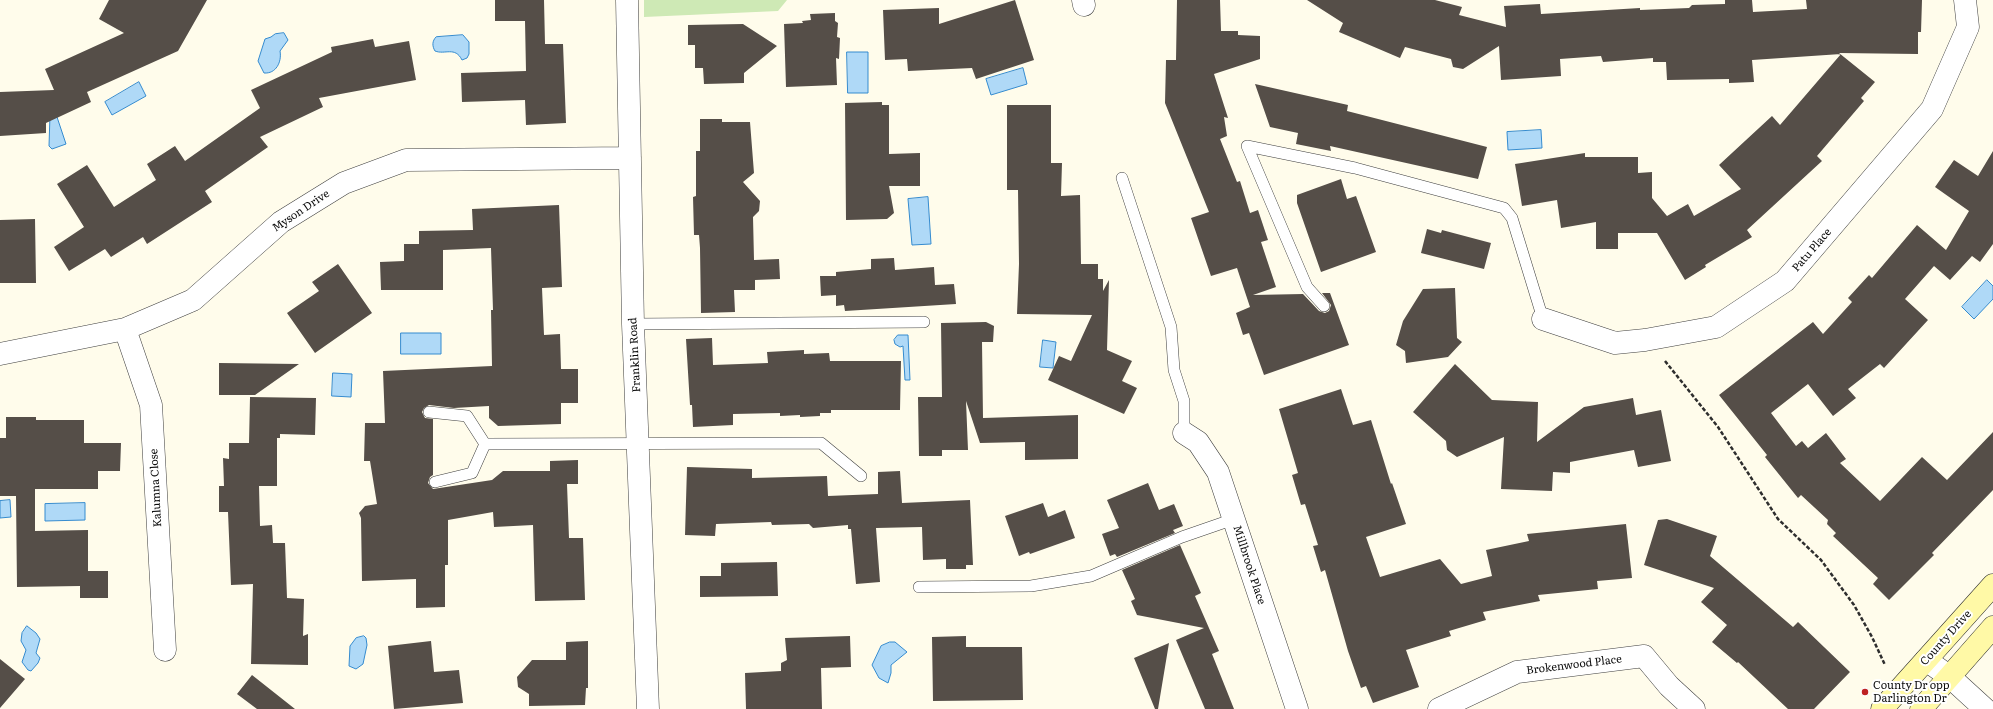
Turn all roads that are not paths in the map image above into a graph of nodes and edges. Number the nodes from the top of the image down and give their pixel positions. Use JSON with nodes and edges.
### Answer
{"nodes":[{"id":1,"x":627,"y":0,"type":"edge"},
{"id":2,"x":1964,"y":0,"type":"edge"},
{"id":3,"x":630,"y":158,"type":"junction"},
{"id":4,"x":1122,"y":178,"type":"dead end"},
{"id":5,"x":1324,"y":306,"type":"dead end"},
{"id":6,"x":1543,"y":319,"type":"joint"},
{"id":7,"x":924,"y":322,"type":"dead end"},
{"id":8,"x":633,"y":324,"type":"junction"},
{"id":9,"x":125,"y":329,"type":"junction"},
{"id":10,"x":0,"y":354,"type":"edge"},
{"id":11,"x":429,"y":412,"type":"dead end"},
{"id":12,"x":1184,"y":433,"type":"joint"},
{"id":13,"x":484,"y":444,"type":"junction"},
{"id":14,"x":639,"y":444,"type":"junction"},
{"id":15,"x":861,"y":476,"type":"dead end"},
{"id":16,"x":435,"y":482,"type":"dead end"},
{"id":17,"x":1234,"y":519,"type":"junction"},
{"id":18,"x":1993,"y":585,"type":"edge"},
{"id":19,"x":919,"y":586,"type":"dead end"},
{"id":20,"x":1993,"y":627,"type":"edge"},
{"id":21,"x":165,"y":650,"type":"dead end"},
{"id":22,"x":1926,"y":660,"type":"junction"},
{"id":23,"x":1950,"y":677,"type":"junction"},
{"id":24,"x":648,"y":709,"type":"edge"},
{"id":25,"x":1297,"y":709,"type":"edge"},
{"id":26,"x":1440,"y":709,"type":"edge"},
{"id":27,"x":1694,"y":709,"type":"edge"},
{"id":28,"x":1882,"y":709,"type":"edge"},
{"id":29,"x":1921,"y":709,"type":"edge"},
{"id":30,"x":1985,"y":709,"type":"edge"}],
"edges":[{"from":1,"to":3,"type":"street","name":"Franklin Road"},
{"from":2,"to":6,"type":"street","name":"Patu Place"},
{"from":3,"to":8,"type":"street","name":"Franklin Road"},
{"from":3,"to":9,"type":"street","name":"Myson Drive"},
{"from":4,"to":12,"type":"lane"},
{"from":5,"to":6,"type":"lane"},
{"from":7,"to":8,"type":"lane"},
{"from":8,"to":14,"type":"street","name":"Franklin Road"},
{"from":9,"to":10,"type":"street","name":"Myson Drive"},
{"from":9,"to":21,"type":"street","name":"Kalumna Close"},
{"from":11,"to":13,"type":"lane"},
{"from":12,"to":17,"type":"street","name":"Millbrook Place"},
{"from":13,"to":14,"type":"lane"},
{"from":13,"to":16,"type":"lane"},
{"from":14,"to":15,"type":"lane"},
{"from":14,"to":24,"type":"street","name":"Franklin Road"},
{"from":17,"to":19,"type":"lane"},
{"from":17,"to":25,"type":"street","name":"Millbrook Place"},
{"from":18,"to":22,"type":"main road","name":"County Drive"},
{"from":20,"to":23,"type":"main road"},
{"from":22,"to":23,"type":"street"},
{"from":22,"to":28,"type":"main road","name":"County Drive"},
{"from":23,"to":29,"type":"main road"},
{"from":23,"to":30,"type":"street"},
{"from":26,"to":27,"type":"street","name":"Brokenwood Place"}]}
